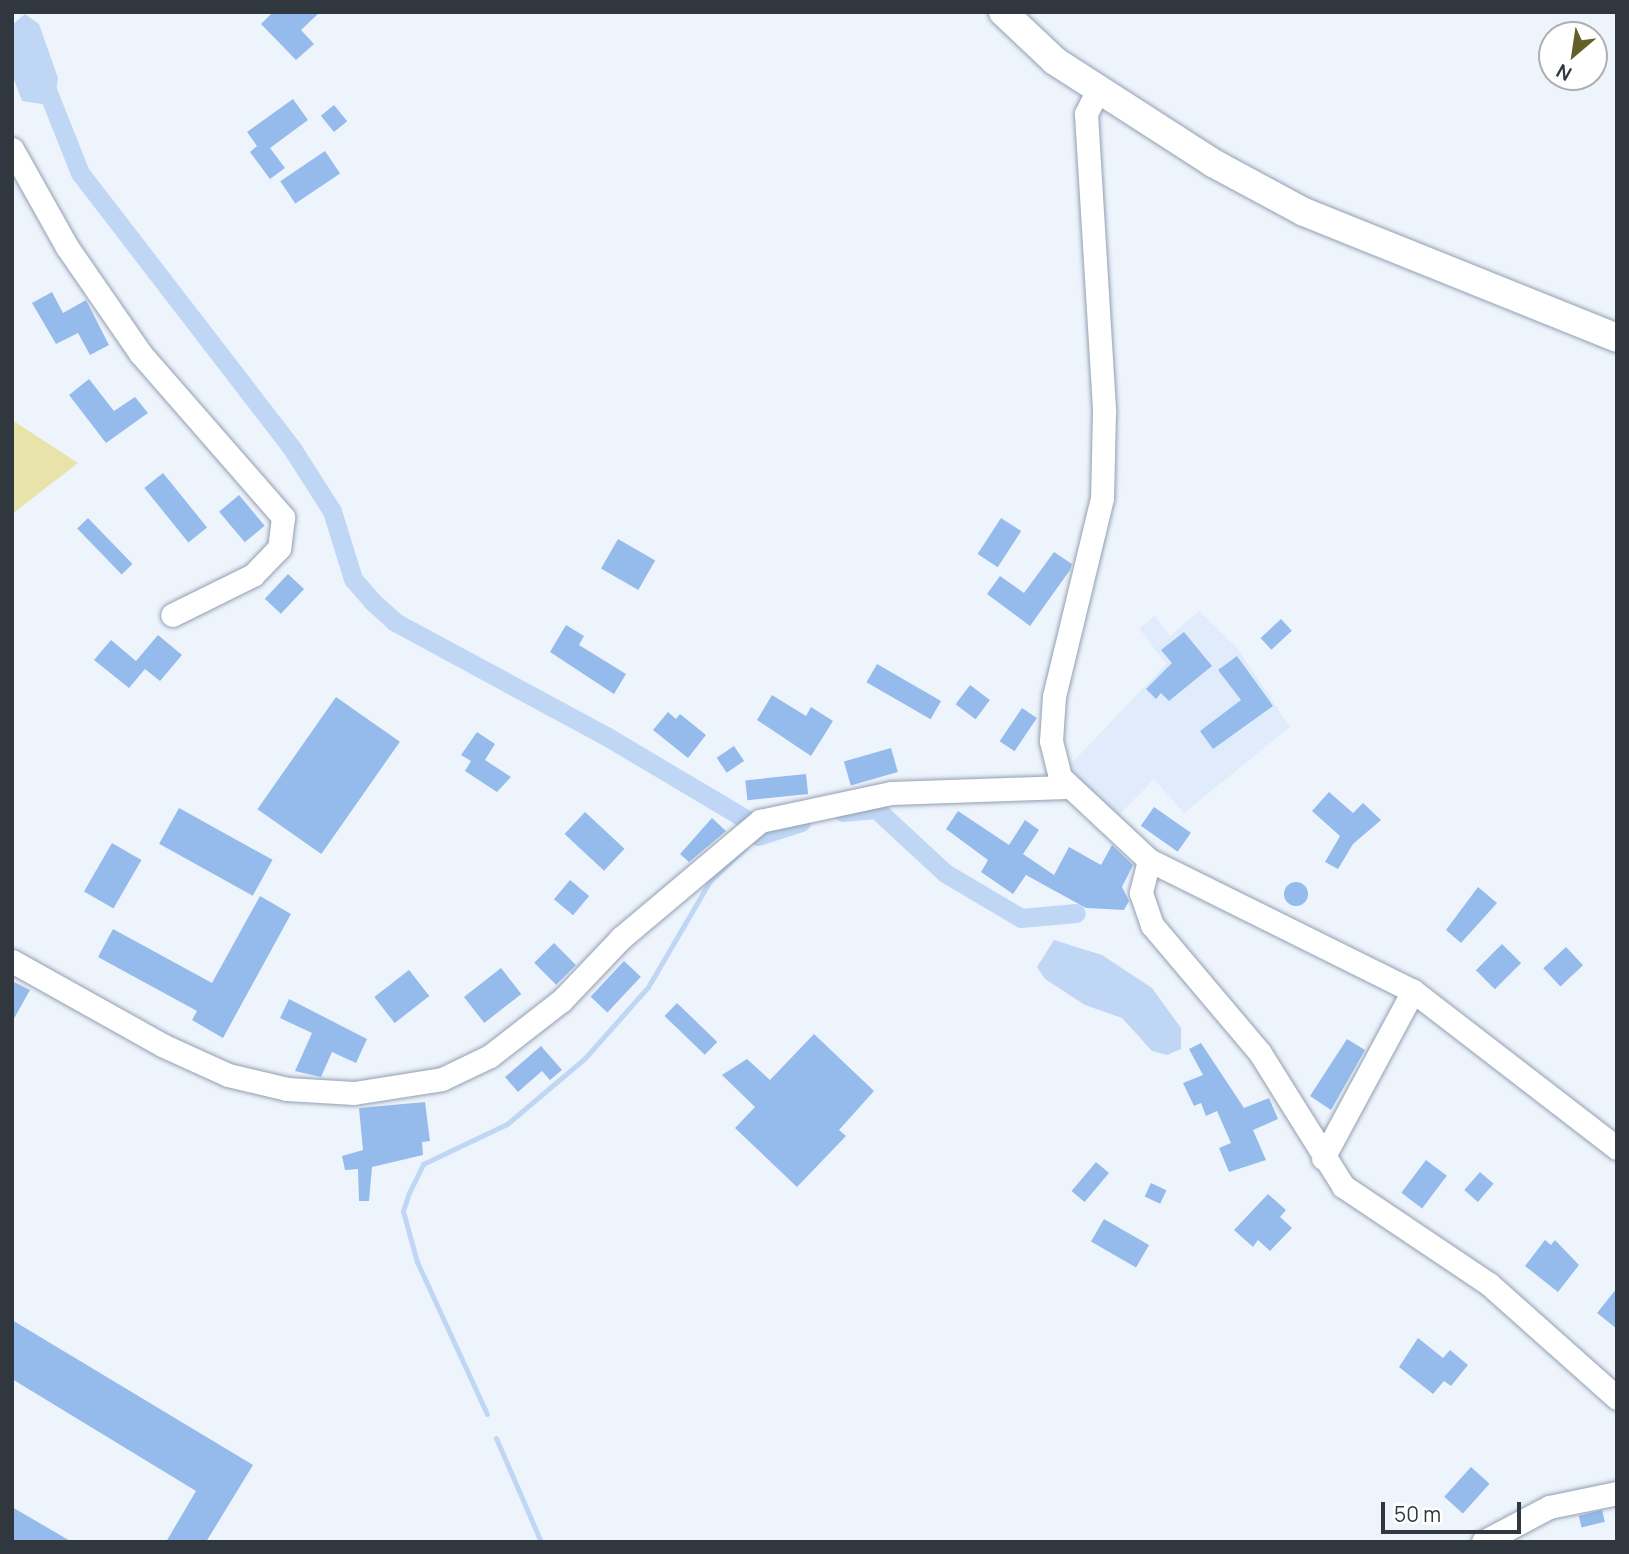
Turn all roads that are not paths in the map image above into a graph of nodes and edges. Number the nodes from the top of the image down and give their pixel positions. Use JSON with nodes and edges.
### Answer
{"nodes":[{"id":1,"x":1003,"y":12,"type":"edge"},
{"id":2,"x":1032,"y":12,"type":"edge"},
{"id":3,"x":1099,"y":88,"type":"junction"},
{"id":4,"x":12,"y":149,"type":"edge"},
{"id":5,"x":1617,"y":338,"type":"edge"},
{"id":6,"x":172,"y":615,"type":"dead end"},
{"id":7,"x":1066,"y":787,"type":"junction"},
{"id":8,"x":1149,"y":860,"type":"junction"},
{"id":9,"x":12,"y":961,"type":"edge"},
{"id":10,"x":1413,"y":991,"type":"junction"},
{"id":11,"x":1617,"y":1149,"type":"edge"},
{"id":12,"x":1323,"y":1158,"type":"junction"},
{"id":13,"x":1617,"y":1398,"type":"edge"},
{"id":14,"x":1617,"y":1493,"type":"edge"},
{"id":15,"x":1483,"y":1542,"type":"edge"}],
"edges":[{"from":1,"to":3,"type":"main road"},
{"from":2,"to":3,"type":"main road"},
{"from":3,"to":5,"type":"main road"},
{"from":3,"to":7,"type":"street"},
{"from":4,"to":6,"type":"street"},
{"from":7,"to":8,"type":"street"},
{"from":7,"to":9,"type":"street"},
{"from":8,"to":10,"type":"street"},
{"from":8,"to":12,"type":"street"},
{"from":10,"to":11,"type":"street"},
{"from":10,"to":12,"type":"street"},
{"from":12,"to":13,"type":"street"},
{"from":14,"to":15,"type":"street"}]}
